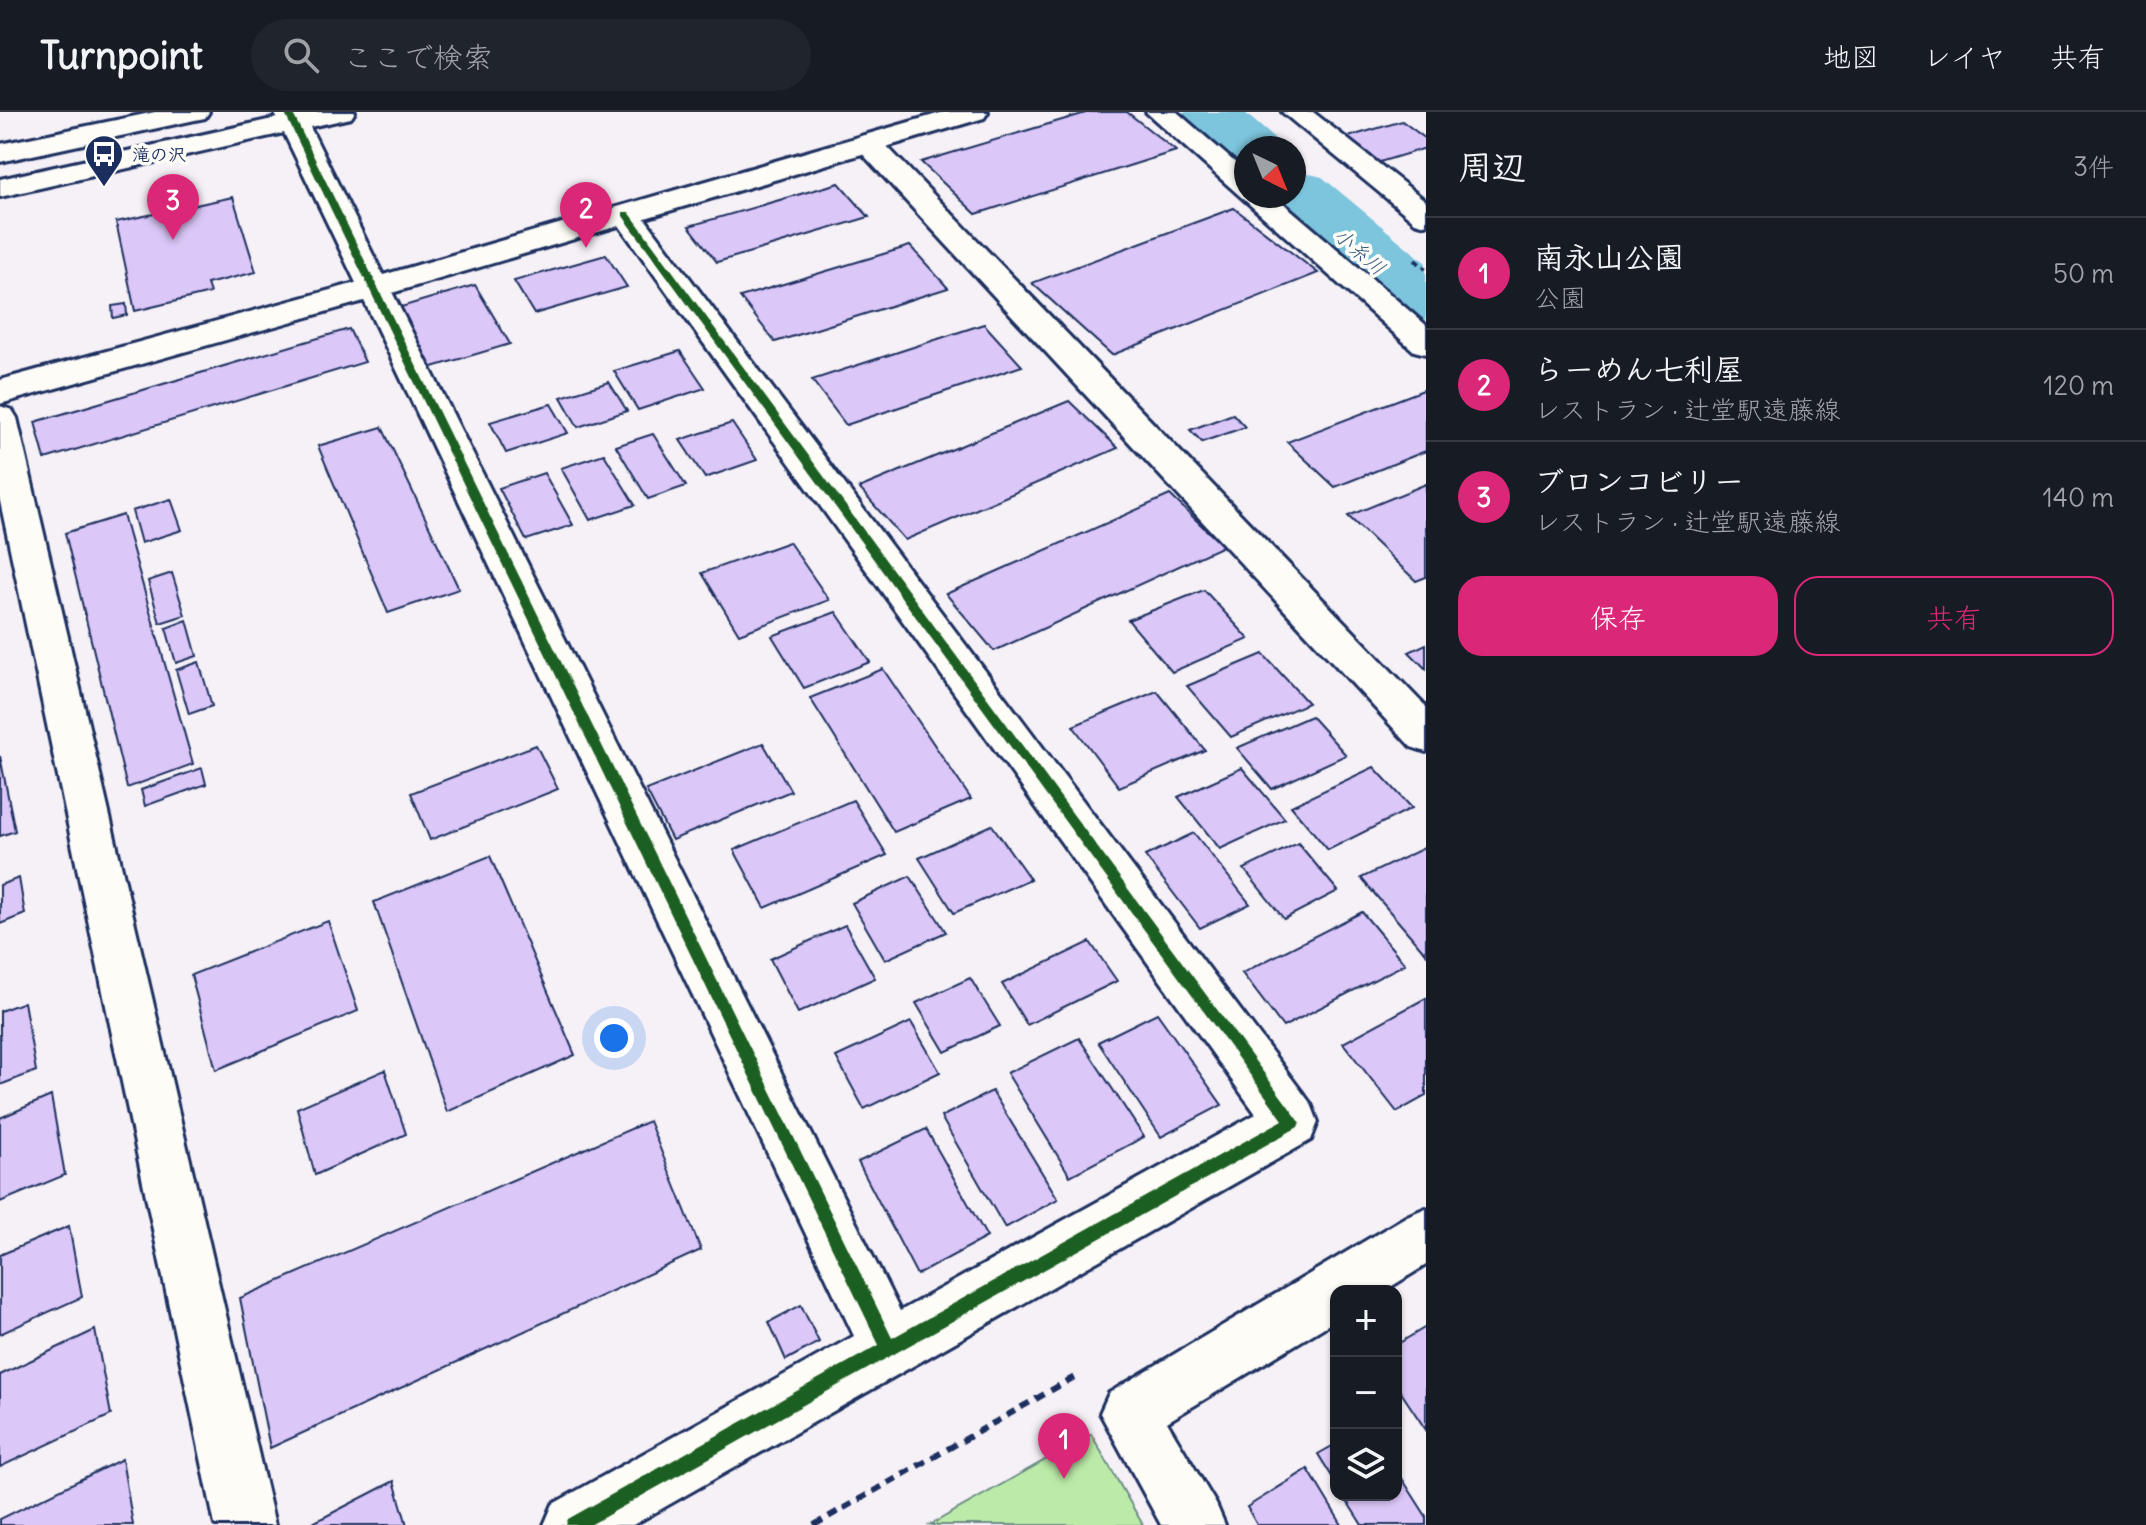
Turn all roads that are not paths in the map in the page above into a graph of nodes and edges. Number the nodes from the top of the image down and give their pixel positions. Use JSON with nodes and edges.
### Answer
{"nodes":[{"id":1,"x":195,"y":112,"type":"edge"},
{"id":2,"x":341,"y":112,"type":"edge"},
{"id":3,"x":974,"y":112,"type":"edge"},
{"id":4,"x":1160,"y":112,"type":"edge"},
{"id":5,"x":1296,"y":112,"type":"edge"},
{"id":6,"x":290,"y":118,"type":"edge"},
{"id":7,"x":868,"y":143,"type":"junction"},
{"id":8,"x":0,"y":153,"type":"edge"},
{"id":9,"x":1234,"y":177,"type":"edge"},
{"id":10,"x":0,"y":188,"type":"edge"},
{"id":11,"x":1271,"y":208,"type":"edge"},
{"id":12,"x":626,"y":214,"type":"junction"},
{"id":13,"x":1426,"y":216,"type":"edge"},
{"id":14,"x":374,"y":288,"type":"junction"},
{"id":15,"x":1426,"y":343,"type":"edge"},
{"id":16,"x":0,"y":392,"type":"edge"},
{"id":17,"x":0,"y":418,"type":"edge"},
{"id":18,"x":1426,"y":735,"type":"edge"},
{"id":19,"x":1426,"y":1235,"type":"edge"},
{"id":20,"x":889,"y":1348,"type":"junction"},
{"id":21,"x":245,"y":1525,"type":"edge"},
{"id":22,"x":574,"y":1525,"type":"edge"},
{"id":23,"x":1195,"y":1525,"type":"edge"}],
"edges":[{"from":1,"to":8,"type":"street"},
{"from":2,"to":6,"type":"street"},
{"from":3,"to":7,"type":"street"},
{"from":4,"to":9,"type":"street"},
{"from":5,"to":13,"type":"street"},
{"from":6,"to":10,"type":"street"},
{"from":6,"to":14,"type":"street"},
{"from":7,"to":12,"type":"street"},
{"from":7,"to":18,"type":"street"},
{"from":11,"to":15,"type":"street"},
{"from":12,"to":14,"type":"street"},
{"from":12,"to":20,"type":"street"},
{"from":14,"to":16,"type":"street"},
{"from":14,"to":20,"type":"street"},
{"from":17,"to":21,"type":"street"},
{"from":19,"to":23,"type":"street"},
{"from":20,"to":22,"type":"street"}]}
